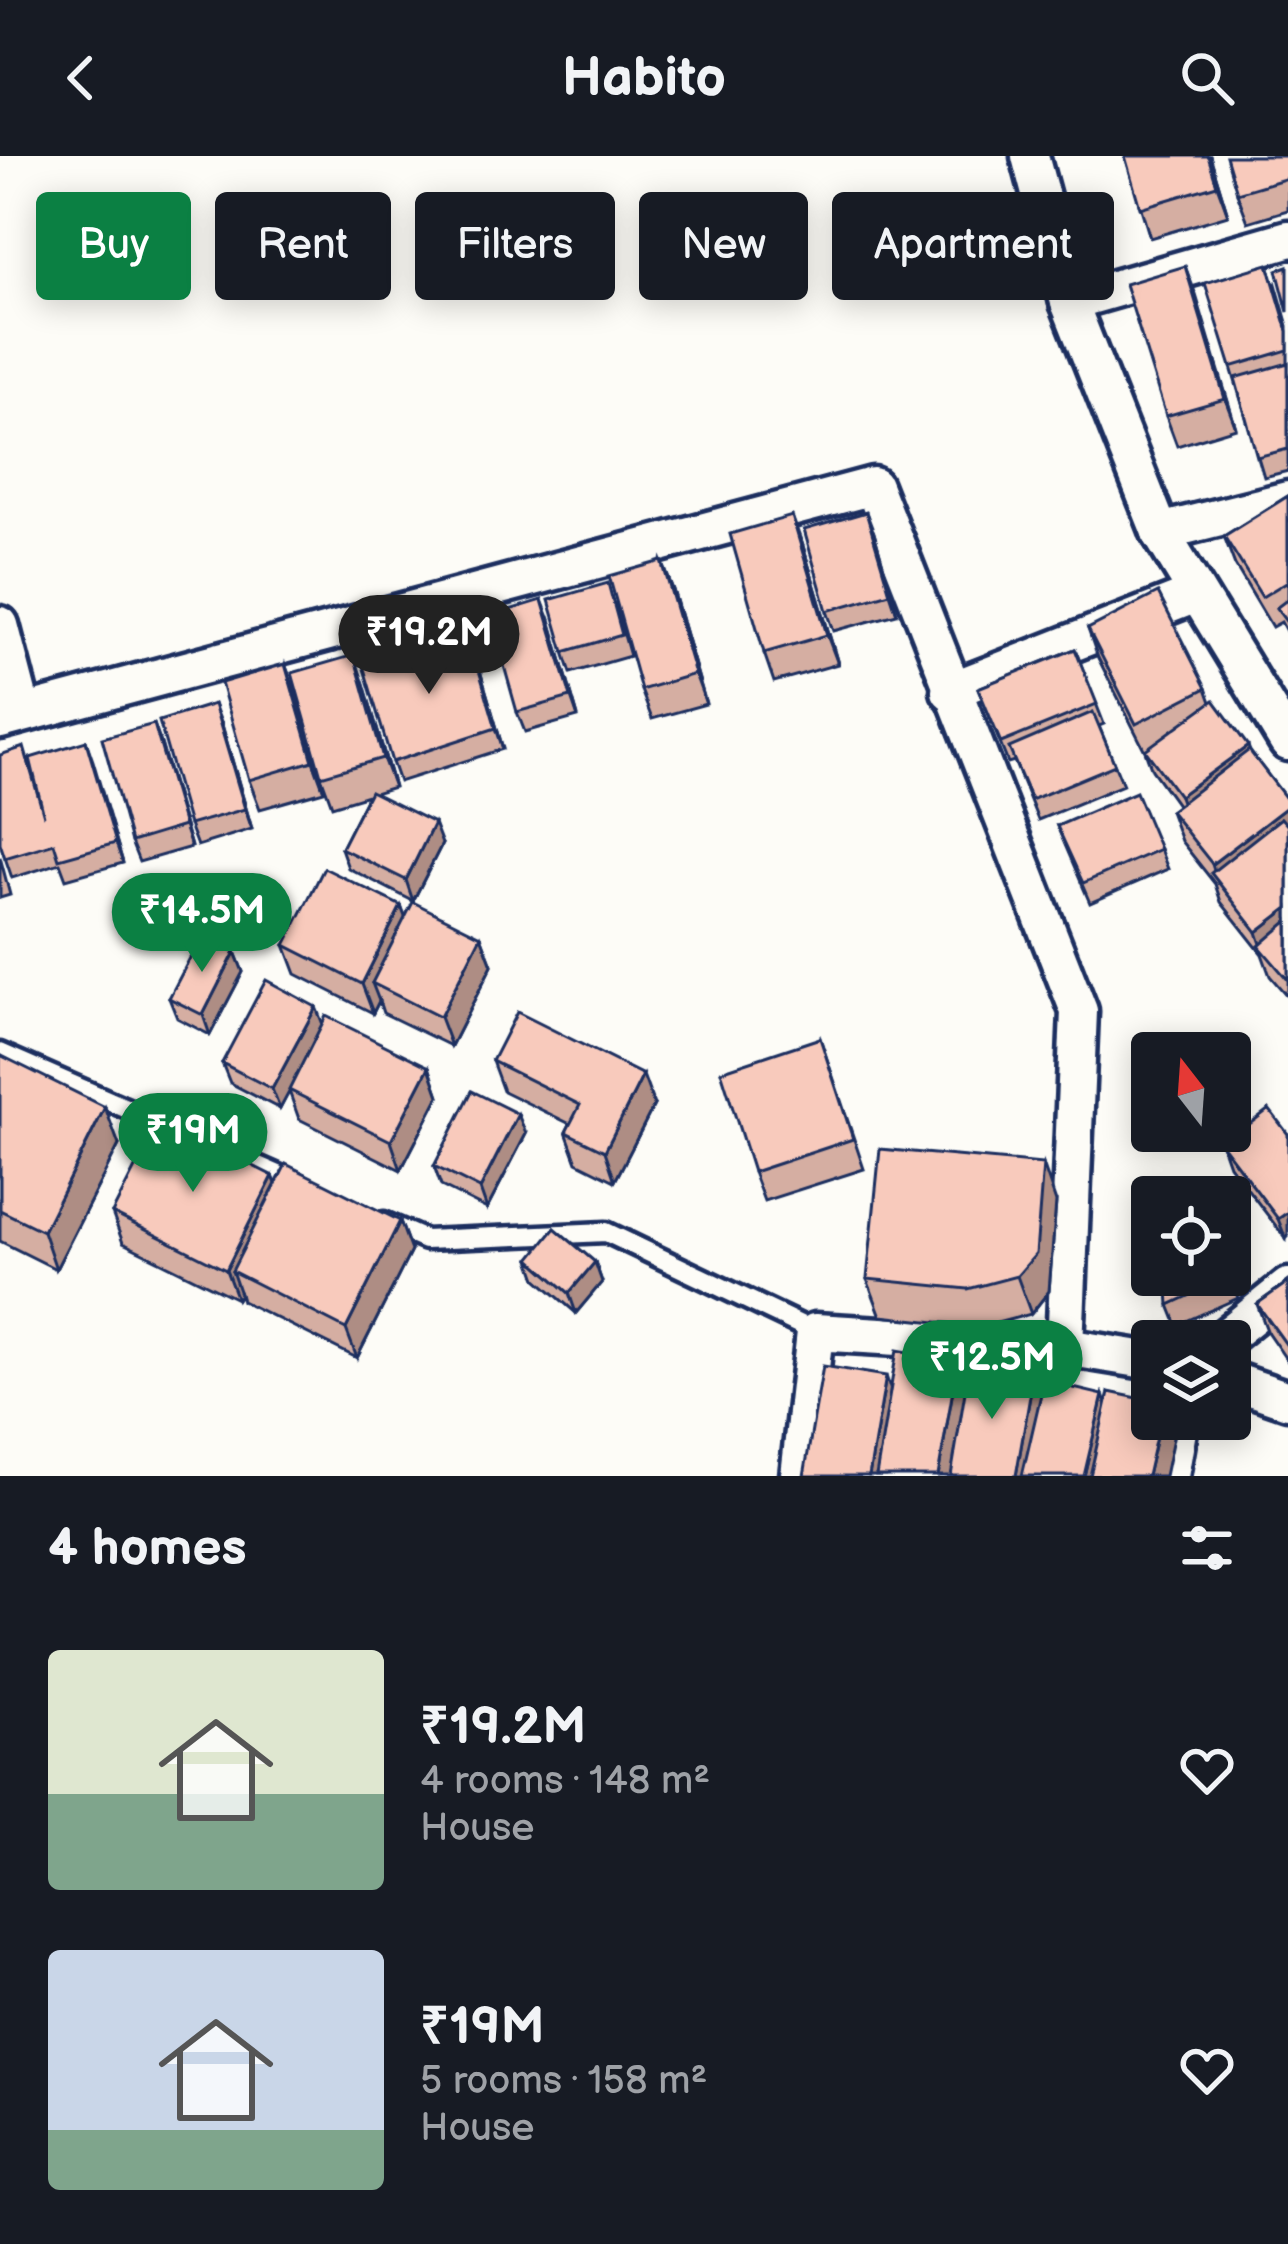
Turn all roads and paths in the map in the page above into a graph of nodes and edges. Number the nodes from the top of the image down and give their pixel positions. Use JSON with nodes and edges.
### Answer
{"nodes":[{"id":1,"x":1030,"y":156,"type":"edge"},
{"id":2,"x":1288,"y":239,"type":"edge"},
{"id":3,"x":1069,"y":302,"type":"junction"},
{"id":4,"x":1288,"y":500,"type":"edge"},
{"id":5,"x":1160,"y":532,"type":"junction"},
{"id":6,"x":1196,"y":594,"type":"junction"},
{"id":7,"x":0,"y":625,"type":"edge"},
{"id":8,"x":950,"y":691,"type":"junction"},
{"id":9,"x":12,"y":716,"type":"edge"},
{"id":10,"x":1288,"y":742,"type":"edge"},
{"id":11,"x":0,"y":1053,"type":"edge"},
{"id":12,"x":319,"y":1193,"type":"edge"},
{"id":13,"x":361,"y":1212,"type":"edge"},
{"id":14,"x":1288,"y":1287,"type":"edge"},
{"id":15,"x":1247,"y":1320,"type":"edge"},
{"id":16,"x":814,"y":1332,"type":"junction"},
{"id":17,"x":1065,"y":1348,"type":"junction"},
{"id":18,"x":1131,"y":1358,"type":"edge"},
{"id":19,"x":1251,"y":1387,"type":"edge"},
{"id":20,"x":1288,"y":1400,"type":"edge"},
{"id":21,"x":1176,"y":1440,"type":"edge"},
{"id":22,"x":799,"y":1476,"type":"edge"},
{"id":23,"x":1170,"y":1476,"type":"edge"}],
"edges":[{"from":1,"to":3,"type":"street"},
{"from":2,"to":3,"type":"street"},
{"from":3,"to":5,"type":"street"},
{"from":4,"to":5,"type":"street"},
{"from":5,"to":6,"type":"street"},
{"from":6,"to":8,"type":"street"},
{"from":6,"to":10,"type":"street"},
{"from":7,"to":9,"type":"street"},
{"from":8,"to":9,"type":"street"},
{"from":8,"to":17,"type":"street"},
{"from":11,"to":12,"type":"lane"},
{"from":13,"to":16,"type":"lane"},
{"from":14,"to":15,"type":"street"},
{"from":16,"to":17,"type":"street"},
{"from":16,"to":22,"type":"street"},
{"from":17,"to":18,"type":"street"},
{"from":19,"to":20,"type":"street"},
{"from":21,"to":23,"type":"street"}]}
